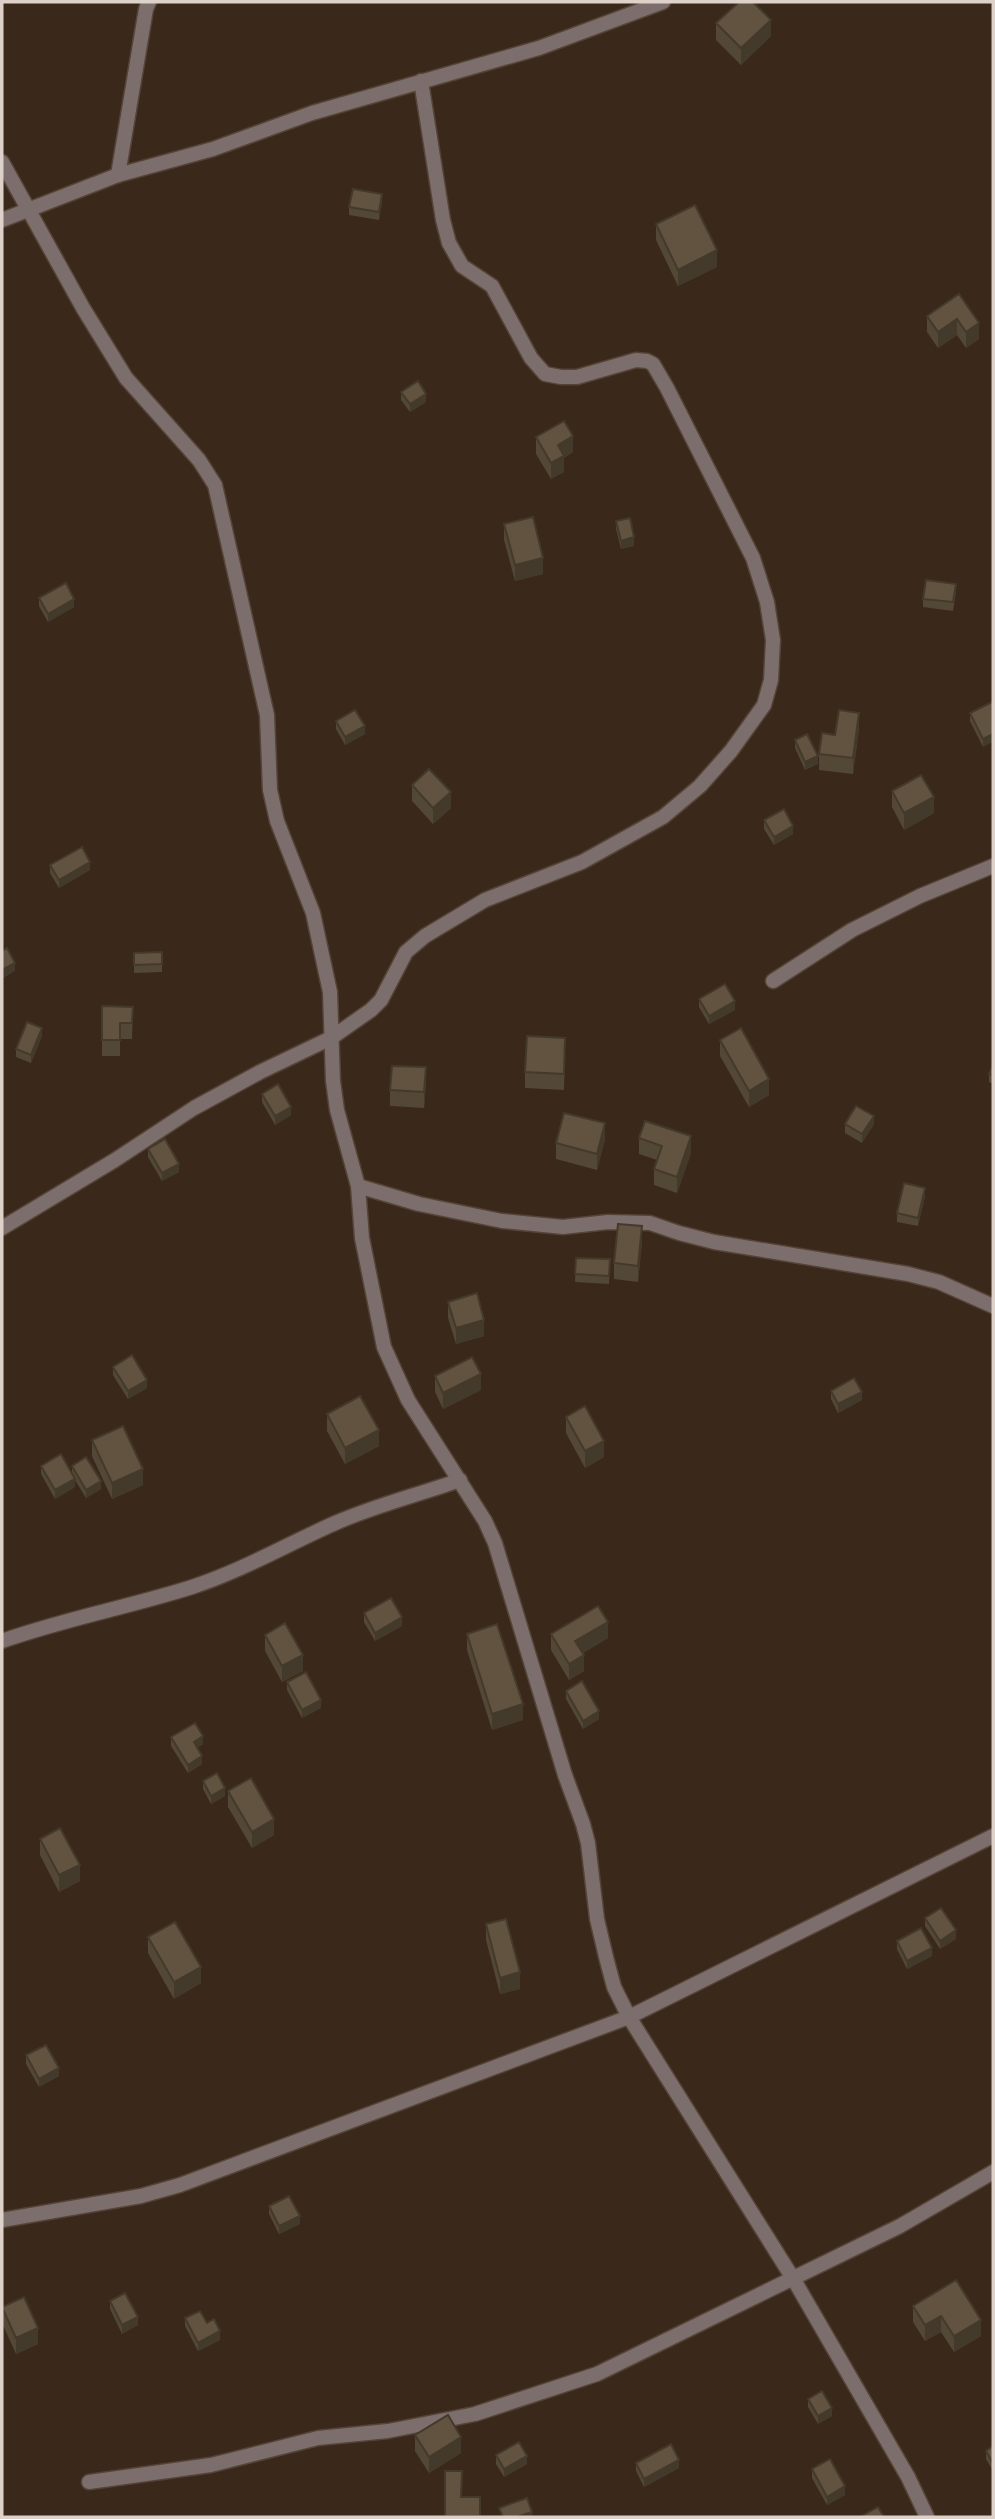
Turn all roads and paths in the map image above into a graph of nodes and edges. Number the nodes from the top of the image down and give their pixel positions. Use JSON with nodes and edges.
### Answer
{"nodes":[{"id":1,"x":149,"y":2,"type":"edge"},
{"id":2,"x":663,"y":2,"type":"edge"},
{"id":3,"x":421,"y":81,"type":"junction"},
{"id":4,"x":2,"y":162,"type":"edge"},
{"id":5,"x":118,"y":175,"type":"junction"},
{"id":6,"x":30,"y":210,"type":"junction"},
{"id":7,"x":2,"y":220,"type":"edge"},
{"id":8,"x":993,"y":866,"type":"edge"},
{"id":9,"x":774,"y":981,"type":"dead end"},
{"id":10,"x":331,"y":1038,"type":"junction"},
{"id":11,"x":358,"y":1186,"type":"junction"},
{"id":12,"x":2,"y":1228,"type":"edge"},
{"id":13,"x":993,"y":1306,"type":"edge"},
{"id":14,"x":460,"y":1480,"type":"junction"},
{"id":15,"x":2,"y":1641,"type":"edge"},
{"id":16,"x":993,"y":1836,"type":"edge"},
{"id":17,"x":629,"y":2017,"type":"junction"},
{"id":18,"x":993,"y":2172,"type":"edge"},
{"id":19,"x":2,"y":2220,"type":"edge"},
{"id":20,"x":794,"y":2280,"type":"junction"},
{"id":21,"x":89,"y":2482,"type":"dead end"},
{"id":22,"x":927,"y":2517,"type":"edge"}],
"edges":[{"from":1,"to":5,"type":"street"},
{"from":2,"to":3,"type":"street"},
{"from":3,"to":5,"type":"street"},
{"from":3,"to":10,"type":"street"},
{"from":4,"to":6,"type":"street"},
{"from":5,"to":6,"type":"street"},
{"from":6,"to":7,"type":"street"},
{"from":6,"to":10,"type":"street"},
{"from":8,"to":9,"type":"street"},
{"from":10,"to":11,"type":"street"},
{"from":10,"to":12,"type":"street"},
{"from":11,"to":13,"type":"street"},
{"from":11,"to":14,"type":"street"},
{"from":14,"to":15,"type":"street"},
{"from":14,"to":17,"type":"street"},
{"from":16,"to":17,"type":"street"},
{"from":17,"to":19,"type":"street"},
{"from":17,"to":20,"type":"street"},
{"from":18,"to":20,"type":"street"},
{"from":20,"to":21,"type":"street"},
{"from":20,"to":22,"type":"street"}]}
